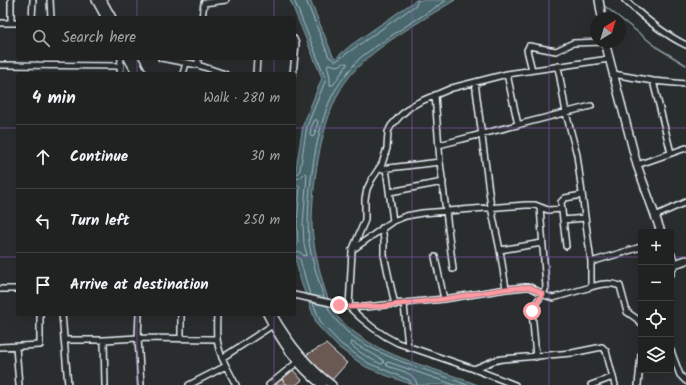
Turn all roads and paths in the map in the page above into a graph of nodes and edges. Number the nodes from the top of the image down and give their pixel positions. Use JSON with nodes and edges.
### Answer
{"nodes":[{"id":1,"x":11,"y":0,"type":"edge"},
{"id":2,"x":33,"y":0,"type":"edge"},
{"id":3,"x":50,"y":0,"type":"edge"},
{"id":4,"x":96,"y":0,"type":"edge"},
{"id":5,"x":102,"y":0,"type":"edge"},
{"id":6,"x":226,"y":0,"type":"edge"},
{"id":7,"x":625,"y":0,"type":"edge"},
{"id":8,"x":32,"y":16,"type":"edge"},
{"id":9,"x":51,"y":16,"type":"edge"},
{"id":10,"x":105,"y":16,"type":"edge"},
{"id":11,"x":111,"y":16,"type":"edge"},
{"id":12,"x":202,"y":16,"type":"edge"},
{"id":13,"x":0,"y":23,"type":"edge"},
{"id":14,"x":11,"y":23,"type":"junction"},
{"id":15,"x":16,"y":23,"type":"edge"},
{"id":16,"x":590,"y":42,"type":"edge"},
{"id":17,"x":686,"y":45,"type":"edge"},
{"id":18,"x":606,"y":48,"type":"edge"},
{"id":19,"x":609,"y":59,"type":"junction"},
{"id":20,"x":122,"y":60,"type":"edge"},
{"id":21,"x":129,"y":60,"type":"edge"},
{"id":22,"x":135,"y":60,"type":"edge"},
{"id":23,"x":171,"y":60,"type":"edge"},
{"id":24,"x":198,"y":60,"type":"edge"},
{"id":25,"x":257,"y":60,"type":"edge"},
{"id":26,"x":294,"y":60,"type":"edge"},
{"id":27,"x":186,"y":63,"type":"junction"},
{"id":28,"x":0,"y":64,"type":"edge"},
{"id":29,"x":198,"y":65,"type":"junction"},
{"id":30,"x":120,"y":66,"type":"junction"},
{"id":31,"x":558,"y":66,"type":"junction"},
{"id":32,"x":532,"y":70,"type":"junction"},
{"id":33,"x":120,"y":72,"type":"edge"},
{"id":34,"x":136,"y":72,"type":"edge"},
{"id":35,"x":142,"y":72,"type":"edge"},
{"id":36,"x":184,"y":72,"type":"edge"},
{"id":37,"x":218,"y":72,"type":"edge"},
{"id":38,"x":256,"y":72,"type":"edge"},
{"id":39,"x":293,"y":72,"type":"edge"},
{"id":40,"x":507,"y":74,"type":"junction"},
{"id":41,"x":613,"y":74,"type":"junction"},
{"id":42,"x":653,"y":81,"type":"junction"},
{"id":43,"x":475,"y":82,"type":"junction"},
{"id":44,"x":686,"y":84,"type":"edge"},
{"id":45,"x":435,"y":95,"type":"junction"},
{"id":46,"x":591,"y":106,"type":"dead end"},
{"id":47,"x":566,"y":113,"type":"junction"},
{"id":48,"x":518,"y":125,"type":"junction"},
{"id":49,"x":483,"y":134,"type":"junction"},
{"id":50,"x":439,"y":145,"type":"junction"},
{"id":51,"x":686,"y":148,"type":"edge"},
{"id":52,"x":671,"y":153,"type":"junction"},
{"id":53,"x":440,"y":162,"type":"junction"},
{"id":54,"x":637,"y":165,"type":"junction"},
{"id":55,"x":386,"y":168,"type":"junction"},
{"id":56,"x":380,"y":169,"type":"junction"},
{"id":57,"x":443,"y":182,"type":"junction"},
{"id":58,"x":390,"y":192,"type":"junction"},
{"id":59,"x":582,"y":195,"type":"junction"},
{"id":60,"x":686,"y":202,"type":"edge"},
{"id":61,"x":491,"y":207,"type":"junction"},
{"id":62,"x":540,"y":207,"type":"junction"},
{"id":63,"x":562,"y":209,"type":"junction"},
{"id":64,"x":447,"y":210,"type":"junction"},
{"id":65,"x":655,"y":216,"type":"junction"},
{"id":66,"x":585,"y":218,"type":"junction"},
{"id":67,"x":563,"y":220,"type":"junction"},
{"id":68,"x":393,"y":221,"type":"junction"},
{"id":69,"x":382,"y":228,"type":"junction"},
{"id":70,"x":660,"y":229,"type":"edge"},
{"id":71,"x":542,"y":243,"type":"junction"},
{"id":72,"x":566,"y":246,"type":"dead end"},
{"id":73,"x":638,"y":248,"type":"edge"},
{"id":74,"x":500,"y":250,"type":"junction"},
{"id":75,"x":352,"y":251,"type":"junction"},
{"id":76,"x":435,"y":257,"type":"dead end"},
{"id":77,"x":686,"y":260,"type":"edge"},
{"id":78,"x":591,"y":262,"type":"junction"},
{"id":79,"x":675,"y":264,"type":"edge"},
{"id":80,"x":453,"y":269,"type":"dead end"},
{"id":81,"x":591,"y":287,"type":"junction"},
{"id":82,"x":0,"y":289,"type":"edge"},
{"id":83,"x":16,"y":289,"type":"edge"},
{"id":84,"x":506,"y":289,"type":"junction"},
{"id":85,"x":543,"y":294,"type":"junction"},
{"id":86,"x":296,"y":295,"type":"edge"},
{"id":87,"x":444,"y":299,"type":"junction"},
{"id":88,"x":404,"y":304,"type":"junction"},
{"id":89,"x":395,"y":305,"type":"junction"},
{"id":90,"x":349,"y":307,"type":"junction"},
{"id":91,"x":40,"y":316,"type":"edge"},
{"id":92,"x":62,"y":316,"type":"edge"},
{"id":93,"x":139,"y":316,"type":"edge"},
{"id":94,"x":181,"y":316,"type":"edge"},
{"id":95,"x":217,"y":316,"type":"edge"},
{"id":96,"x":268,"y":316,"type":"edge"},
{"id":97,"x":273,"y":316,"type":"edge"},
{"id":98,"x":638,"y":319,"type":"edge"},
{"id":99,"x":273,"y":325,"type":"junction"},
{"id":100,"x":138,"y":338,"type":"junction"},
{"id":101,"x":181,"y":339,"type":"junction"},
{"id":102,"x":216,"y":339,"type":"junction"},
{"id":103,"x":64,"y":340,"type":"junction"},
{"id":104,"x":104,"y":340,"type":"junction"},
{"id":105,"x":0,"y":347,"type":"edge"},
{"id":106,"x":16,"y":347,"type":"junction"},
{"id":107,"x":408,"y":347,"type":"junction"},
{"id":108,"x":536,"y":357,"type":"junction"},
{"id":109,"x":674,"y":357,"type":"edge"},
{"id":110,"x":222,"y":358,"type":"junction"},
{"id":111,"x":300,"y":360,"type":"junction"},
{"id":112,"x":226,"y":366,"type":"junction"},
{"id":113,"x":474,"y":369,"type":"junction"},
{"id":114,"x":639,"y":373,"type":"edge"},
{"id":115,"x":683,"y":374,"type":"edge"},
{"id":116,"x":613,"y":377,"type":"junction"},
{"id":117,"x":686,"y":381,"type":"edge"},
{"id":118,"x":20,"y":385,"type":"edge"},
{"id":119,"x":68,"y":385,"type":"edge"},
{"id":120,"x":105,"y":385,"type":"edge"},
{"id":121,"x":141,"y":385,"type":"edge"},
{"id":122,"x":188,"y":385,"type":"edge"},
{"id":123,"x":236,"y":385,"type":"edge"},
{"id":124,"x":269,"y":385,"type":"edge"},
{"id":125,"x":322,"y":385,"type":"edge"},
{"id":126,"x":332,"y":385,"type":"edge"},
{"id":127,"x":515,"y":385,"type":"edge"},
{"id":128,"x":591,"y":385,"type":"edge"},
{"id":129,"x":615,"y":385,"type":"edge"},
{"id":130,"x":638,"y":385,"type":"edge"}],
"edges":[{"from":1,"to":14,"type":"street"},
{"from":2,"to":8,"type":"street"},
{"from":3,"to":9,"type":"street"},
{"from":4,"to":10,"type":"main road"},
{"from":5,"to":11,"type":"main road"},
{"from":6,"to":12,"type":"street"},
{"from":7,"to":17,"type":"street"},
{"from":13,"to":14,"type":"street"},
{"from":14,"to":15,"type":"street"},
{"from":16,"to":32,"type":"street"},
{"from":18,"to":19,"type":"main road"},
{"from":19,"to":31,"type":"street"},
{"from":19,"to":41,"type":"main road"},
{"from":20,"to":30,"type":"street"},
{"from":21,"to":34,"type":"main road"},
{"from":22,"to":35,"type":"main road"},
{"from":23,"to":27,"type":"street"},
{"from":24,"to":29,"type":"street"},
{"from":25,"to":38,"type":"street"},
{"from":26,"to":39,"type":"street"},
{"from":27,"to":29,"type":"street"},
{"from":27,"to":36,"type":"street"},
{"from":28,"to":30,"type":"street"},
{"from":29,"to":37,"type":"street"},
{"from":30,"to":33,"type":"street"},
{"from":31,"to":32,"type":"street"},
{"from":31,"to":47,"type":"street"},
{"from":32,"to":40,"type":"street"},
{"from":40,"to":43,"type":"street"},
{"from":40,"to":48,"type":"street"},
{"from":41,"to":42,"type":"street"},
{"from":41,"to":54,"type":"main road"},
{"from":42,"to":44,"type":"street"},
{"from":42,"to":52,"type":"street"},
{"from":43,"to":45,"type":"street"},
{"from":43,"to":49,"type":"street"},
{"from":45,"to":50,"type":"street"},
{"from":45,"to":56,"type":"street"},
{"from":46,"to":47,"type":"street"},
{"from":47,"to":48,"type":"street"},
{"from":47,"to":59,"type":"street"},
{"from":48,"to":49,"type":"street"},
{"from":49,"to":50,"type":"street"},
{"from":49,"to":61,"type":"street"},
{"from":50,"to":53,"type":"street"},
{"from":51,"to":52,"type":"street"},
{"from":52,"to":54,"type":"street"},
{"from":53,"to":55,"type":"street"},
{"from":53,"to":57,"type":"street"},
{"from":54,"to":65,"type":"main road"},
{"from":55,"to":56,"type":"street"},
{"from":55,"to":58,"type":"street"},
{"from":56,"to":75,"type":"street"},
{"from":57,"to":58,"type":"street"},
{"from":57,"to":64,"type":"street"},
{"from":58,"to":68,"type":"street"},
{"from":59,"to":63,"type":"street"},
{"from":59,"to":66,"type":"street"},
{"from":60,"to":65,"type":"street"},
{"from":61,"to":62,"type":"street"},
{"from":61,"to":64,"type":"street"},
{"from":61,"to":74,"type":"street"},
{"from":62,"to":63,"type":"street"},
{"from":62,"to":71,"type":"street"},
{"from":63,"to":67,"type":"street"},
{"from":64,"to":68,"type":"street"},
{"from":64,"to":80,"type":"street"},
{"from":65,"to":70,"type":"main road"},
{"from":66,"to":67,"type":"street"},
{"from":66,"to":78,"type":"street"},
{"from":67,"to":72,"type":"street"},
{"from":68,"to":69,"type":"street"},
{"from":69,"to":75,"type":"street"},
{"from":69,"to":89,"type":"street"},
{"from":71,"to":74,"type":"street"},
{"from":71,"to":85,"type":"street"},
{"from":73,"to":78,"type":"street"},
{"from":74,"to":84,"type":"street"},
{"from":75,"to":90,"type":"street"},
{"from":76,"to":87,"type":"street"},
{"from":77,"to":79,"type":"main road"},
{"from":78,"to":81,"type":"street"},
{"from":81,"to":85,"type":"street"},
{"from":81,"to":98,"type":"street"},
{"from":82,"to":83,"type":"street"},
{"from":84,"to":85,"type":"street"},
{"from":84,"to":87,"type":"street"},
{"from":85,"to":108,"type":"street"},
{"from":86,"to":90,"type":"street"},
{"from":87,"to":88,"type":"street"},
{"from":88,"to":89,"type":"street"},
{"from":88,"to":107,"type":"street"},
{"from":89,"to":90,"type":"street"},
{"from":90,"to":107,"type":"street"},
{"from":91,"to":106,"type":"street"},
{"from":92,"to":103,"type":"street"},
{"from":93,"to":100,"type":"street"},
{"from":94,"to":101,"type":"street"},
{"from":95,"to":102,"type":"street"},
{"from":96,"to":99,"type":"main road"},
{"from":97,"to":111,"type":"main road"},
{"from":99,"to":110,"type":"street"},
{"from":99,"to":111,"type":"main road"},
{"from":100,"to":101,"type":"street"},
{"from":100,"to":104,"type":"street"},
{"from":100,"to":121,"type":"street"},
{"from":101,"to":102,"type":"street"},
{"from":102,"to":110,"type":"street"},
{"from":103,"to":104,"type":"street"},
{"from":103,"to":119,"type":"street"},
{"from":104,"to":120,"type":"street"},
{"from":105,"to":106,"type":"street"},
{"from":106,"to":118,"type":"street"},
{"from":107,"to":113,"type":"street"},
{"from":108,"to":113,"type":"street"},
{"from":108,"to":116,"type":"street"},
{"from":109,"to":115,"type":"street"},
{"from":110,"to":112,"type":"street"},
{"from":111,"to":124,"type":"street"},
{"from":111,"to":125,"type":"main road"},
{"from":111,"to":126,"type":"main road"},
{"from":112,"to":122,"type":"street"},
{"from":112,"to":123,"type":"street"},
{"from":113,"to":127,"type":"street"},
{"from":114,"to":130,"type":"street"},
{"from":115,"to":117,"type":"street"},
{"from":116,"to":128,"type":"street"},
{"from":116,"to":129,"type":"street"}]}
